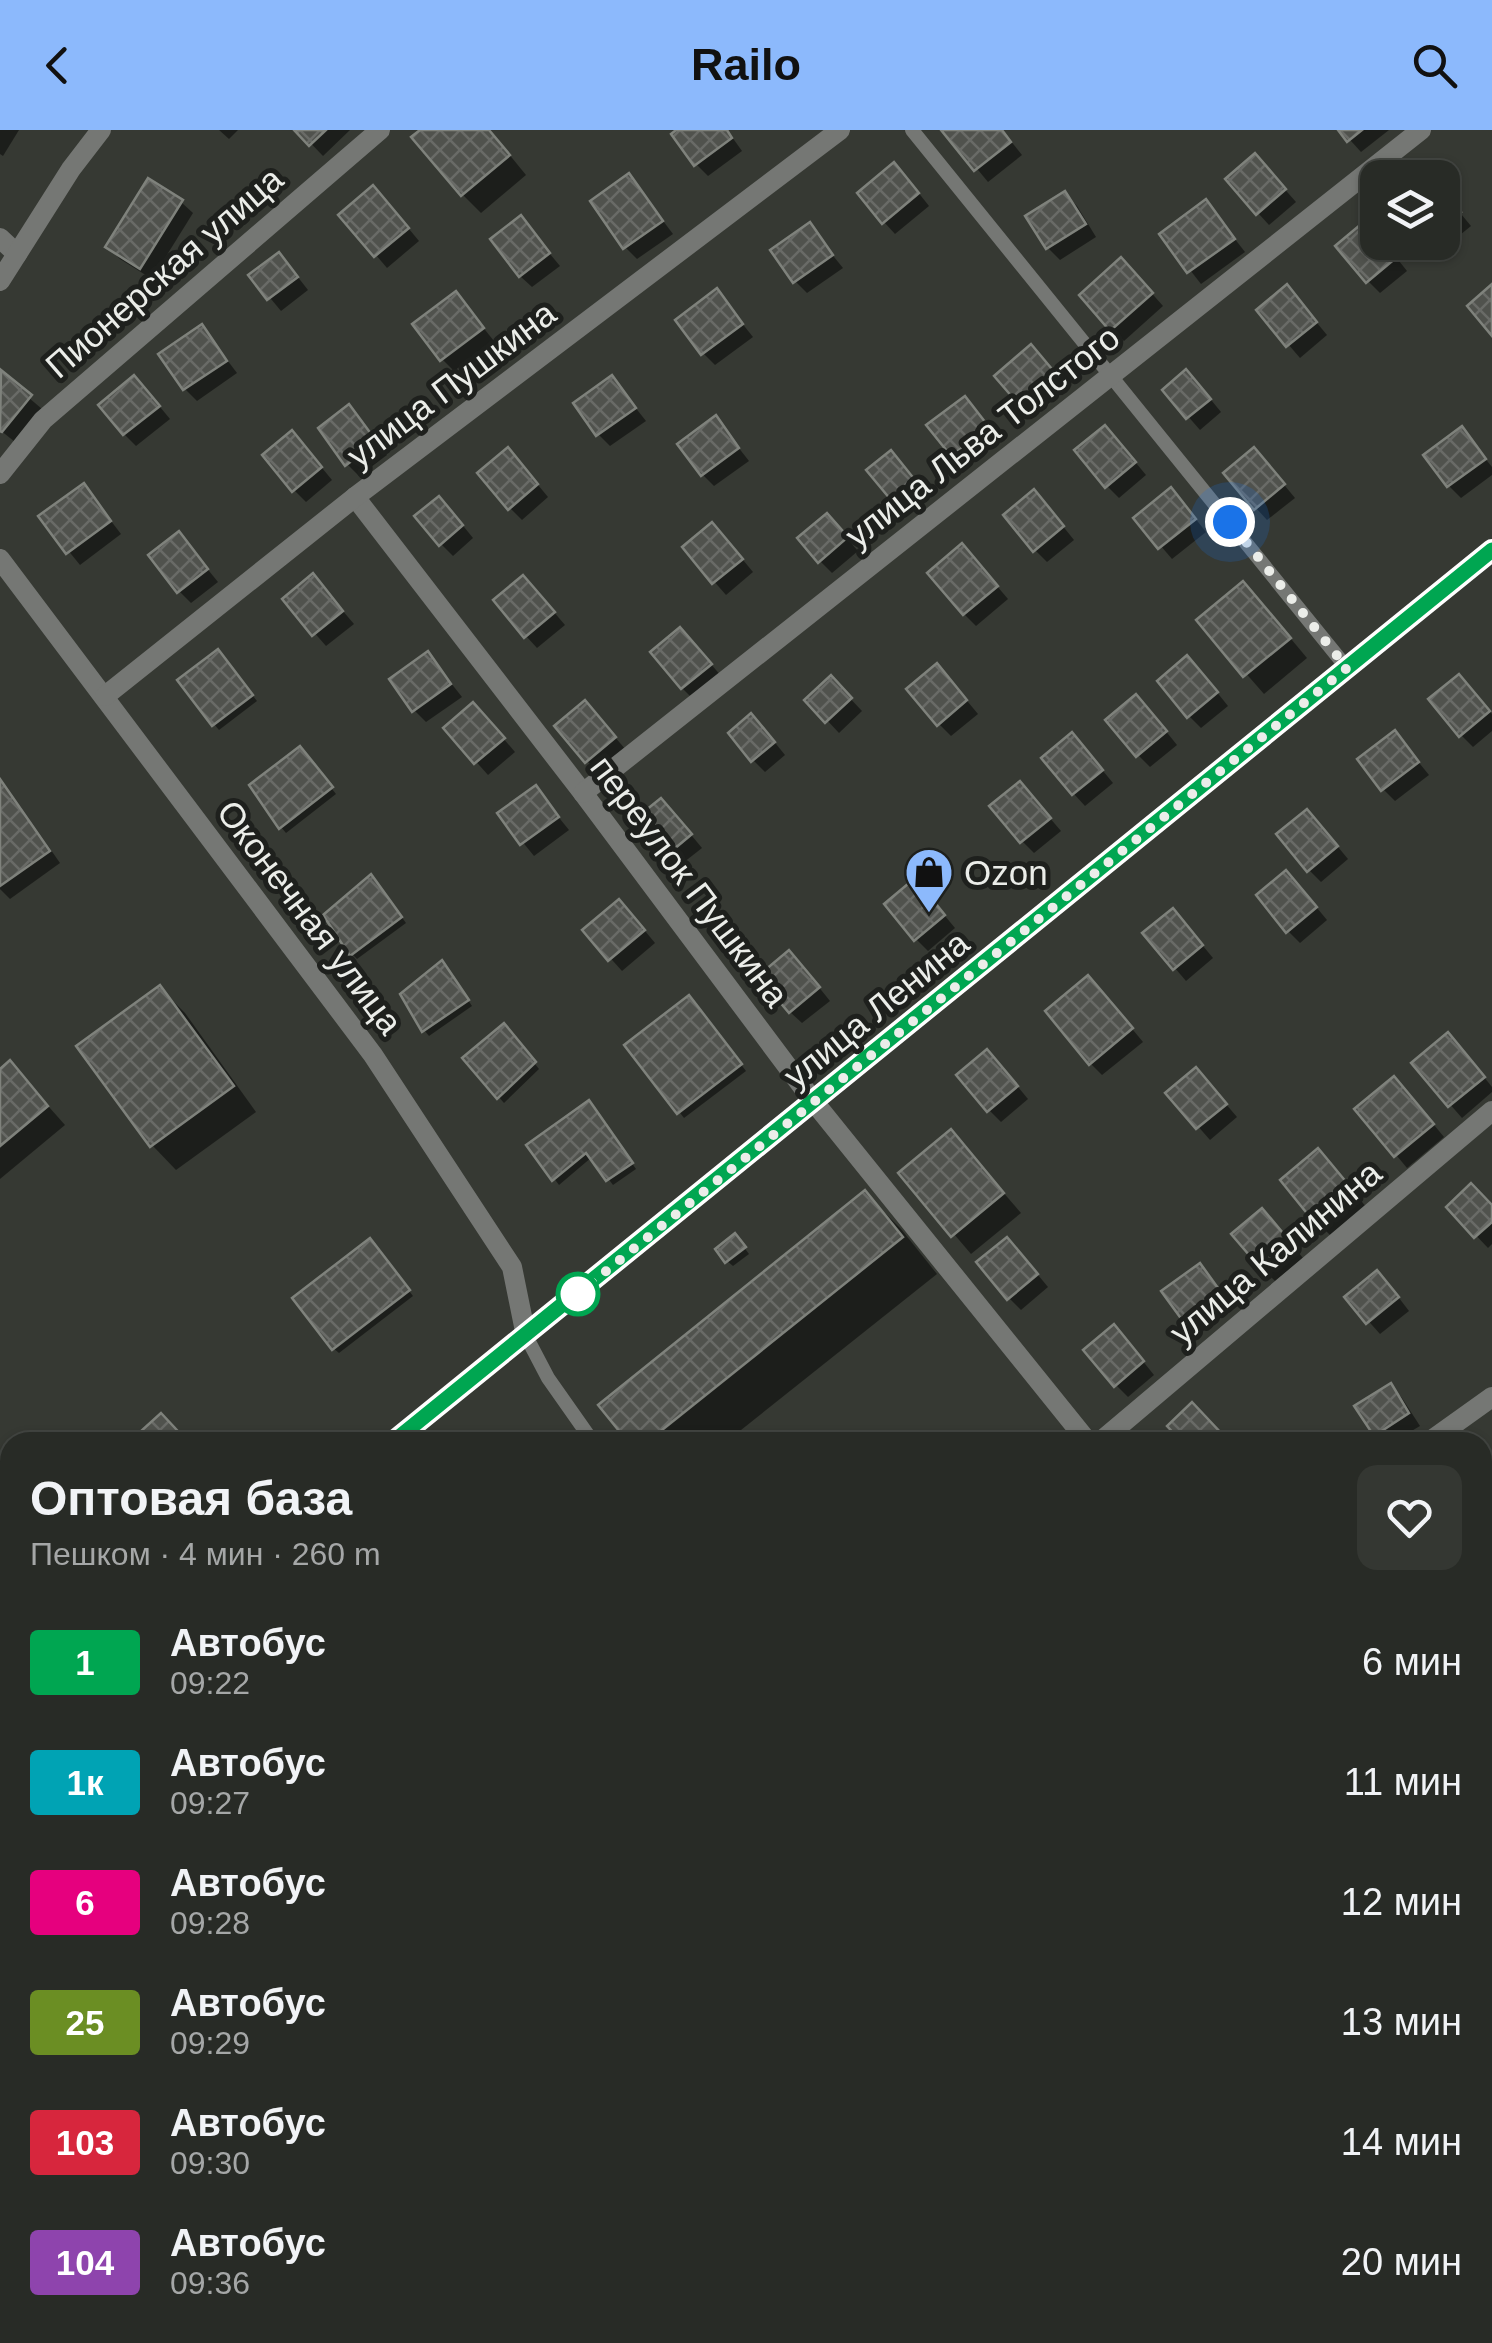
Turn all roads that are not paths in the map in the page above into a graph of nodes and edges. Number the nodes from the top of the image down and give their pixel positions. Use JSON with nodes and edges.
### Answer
{"nodes":[{"id":1,"x":101,"y":130,"type":"edge"},
{"id":2,"x":380,"y":130,"type":"edge"},
{"id":3,"x":840,"y":130,"type":"edge"},
{"id":4,"x":912,"y":130,"type":"edge"},
{"id":5,"x":1421,"y":130,"type":"edge"},
{"id":6,"x":0,"y":238,"type":"edge"},
{"id":7,"x":17,"y":254,"type":"junction"},
{"id":8,"x":0,"y":281,"type":"edge"},
{"id":9,"x":1112,"y":376,"type":"junction"},
{"id":10,"x":0,"y":474,"type":"edge"},
{"id":11,"x":355,"y":497,"type":"junction"},
{"id":12,"x":1492,"y":550,"type":"edge"},
{"id":13,"x":0,"y":558,"type":"edge"},
{"id":14,"x":1347,"y":668,"type":"junction"},
{"id":15,"x":105,"y":696,"type":"junction"},
{"id":16,"x":583,"y":793,"type":"junction"},
{"id":17,"x":814,"y":1102,"type":"junction"},
{"id":18,"x":1492,"y":1111,"type":"edge"},
{"id":19,"x":526,"y":1336,"type":"junction"},
{"id":20,"x":1492,"y":1398,"type":"edge"},
{"id":21,"x":406,"y":1432,"type":"edge"},
{"id":22,"x":587,"y":1432,"type":"edge"},
{"id":23,"x":1080,"y":1432,"type":"edge"},
{"id":24,"x":1112,"y":1432,"type":"edge"},
{"id":25,"x":1443,"y":1432,"type":"edge"}],
"edges":[{"from":1,"to":7,"type":"street"},
{"from":2,"to":10,"type":"street","name":"Пионерская улица"},
{"from":3,"to":11,"type":"street","name":"улица Пушкина"},
{"from":4,"to":9,"type":"lane"},
{"from":5,"to":9,"type":"street","name":"улица Льва Толстого"},
{"from":6,"to":7,"type":"street"},
{"from":7,"to":8,"type":"street"},
{"from":9,"to":14,"type":"lane"},
{"from":9,"to":16,"type":"street","name":"улица Льва Толстого"},
{"from":11,"to":15,"type":"street","name":"улица Пушкина"},
{"from":11,"to":16,"type":"street","name":"переулок Пушкина"},
{"from":12,"to":14,"type":"street","name":"улица Ленина"},
{"from":13,"to":15,"type":"street","name":"Оконечная улица"},
{"from":14,"to":17,"type":"street","name":"улица Ленина"},
{"from":15,"to":19,"type":"street","name":"Оконечная улица"},
{"from":16,"to":17,"type":"street","name":"переулок Пушкина"},
{"from":17,"to":19,"type":"street","name":"улица Ленина"},
{"from":17,"to":23,"type":"street","name":"переулок Пушкина"},
{"from":18,"to":24,"type":"street","name":"улица Калинина"},
{"from":19,"to":21,"type":"street","name":"улица Ленина"},
{"from":19,"to":22,"type":"lane"},
{"from":20,"to":25,"type":"street"}]}
